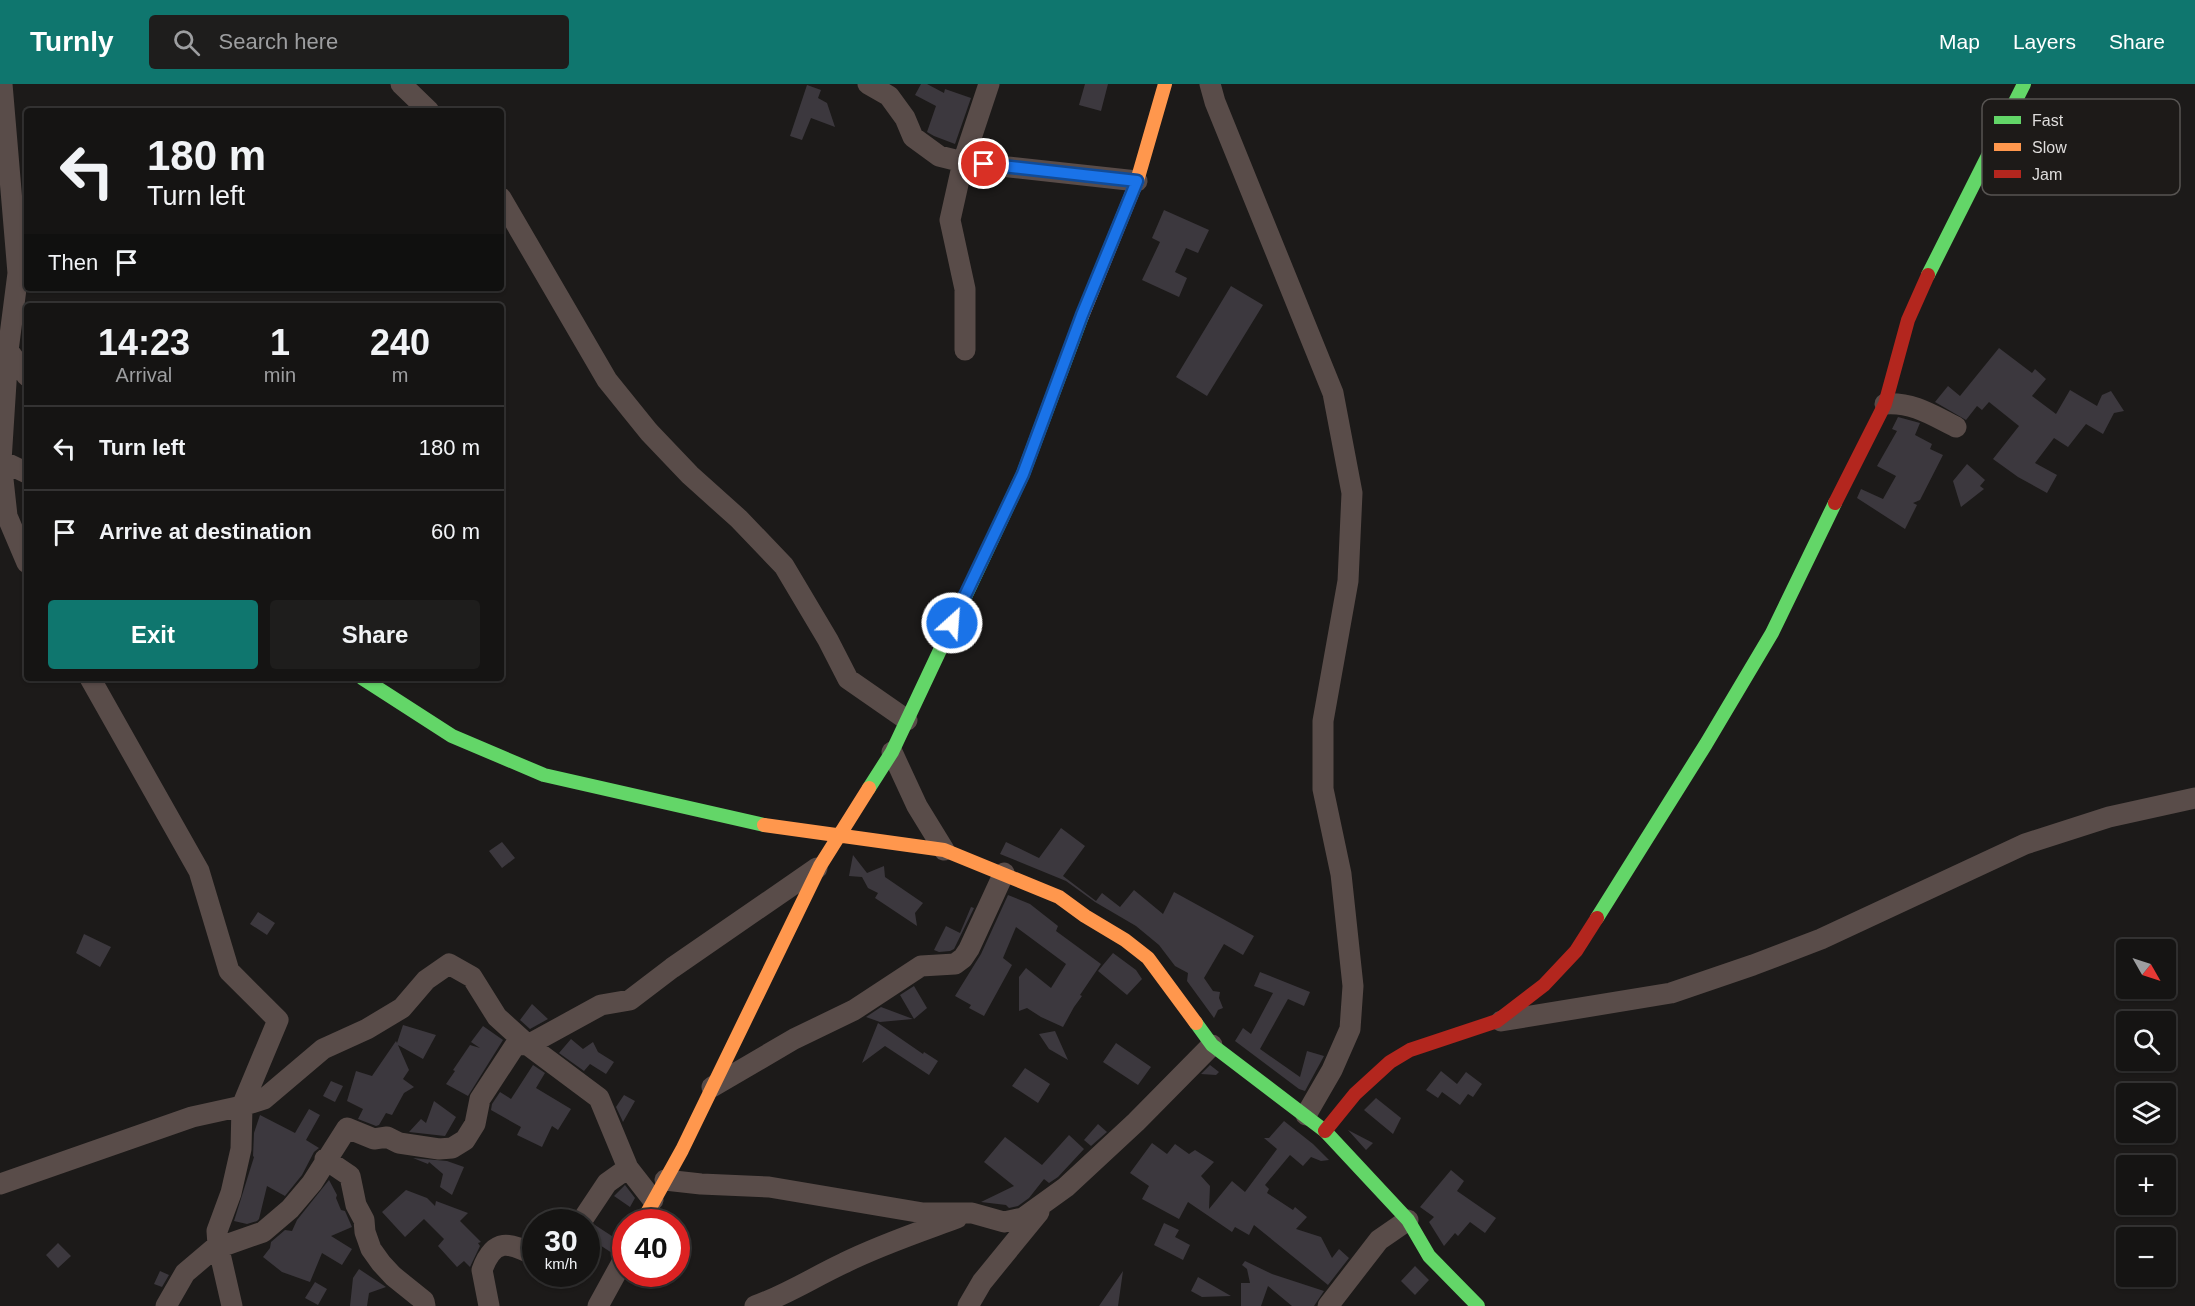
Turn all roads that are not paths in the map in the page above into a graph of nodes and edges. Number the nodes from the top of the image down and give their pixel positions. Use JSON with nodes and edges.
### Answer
{"nodes":[{"id":1,"x":3,"y":84,"type":"edge"},
{"id":2,"x":401,"y":84,"type":"edge"},
{"id":3,"x":868,"y":84,"type":"edge"},
{"id":4,"x":989,"y":84,"type":"edge"},
{"id":5,"x":1165,"y":84,"type":"edge"},
{"id":6,"x":1210,"y":84,"type":"edge"},
{"id":7,"x":2024,"y":84,"type":"edge"},
{"id":8,"x":2016,"y":99,"type":"edge"},
{"id":9,"x":426,"y":108,"type":"edge"},
{"id":10,"x":963,"y":162,"type":"junction"},
{"id":11,"x":1982,"y":168,"type":"edge"},
{"id":12,"x":1137,"y":181,"type":"junction"},
{"id":13,"x":504,"y":203,"type":"edge"},
{"id":14,"x":4,"y":345,"type":"edge"},
{"id":15,"x":965,"y":350,"type":"dead end"},
{"id":16,"x":24,"y":372,"type":"edge"},
{"id":17,"x":1885,"y":404,"type":"junction"},
{"id":18,"x":1956,"y":427,"type":"dead end"},
{"id":19,"x":1,"y":461,"type":"edge"},
{"id":20,"x":24,"y":472,"type":"edge"},
{"id":21,"x":24,"y":556,"type":"edge"},
{"id":22,"x":92,"y":681,"type":"edge"},
{"id":23,"x":367,"y":681,"type":"edge"},
{"id":24,"x":907,"y":720,"type":"junction"},
{"id":25,"x":892,"y":753,"type":"junction"},
{"id":26,"x":2195,"y":798,"type":"edge"},
{"id":27,"x":840,"y":835,"type":"junction"},
{"id":28,"x":944,"y":850,"type":"junction"},
{"id":29,"x":820,"y":866,"type":"junction"},
{"id":30,"x":1004,"y":873,"type":"junction"},
{"id":31,"x":1497,"y":1021,"type":"junction"},
{"id":32,"x":528,"y":1045,"type":"junction"},
{"id":33,"x":1212,"y":1046,"type":"junction"},
{"id":34,"x":712,"y":1087,"type":"junction"},
{"id":35,"x":242,"y":1106,"type":"junction"},
{"id":36,"x":1305,"y":1115,"type":"junction"},
{"id":37,"x":1325,"y":1131,"type":"junction"},
{"id":38,"x":326,"y":1160,"type":"junction"},
{"id":39,"x":628,"y":1168,"type":"junction"},
{"id":40,"x":665,"y":1180,"type":"junction"},
{"id":41,"x":0,"y":1184,"type":"edge"},
{"id":42,"x":1051,"y":1198,"type":"junction"},
{"id":43,"x":653,"y":1200,"type":"junction"},
{"id":44,"x":590,"y":1209,"type":"edge"},
{"id":45,"x":648,"y":1209,"type":"edge"},
{"id":46,"x":972,"y":1213,"type":"junction"},
{"id":47,"x":1408,"y":1220,"type":"junction"},
{"id":48,"x":218,"y":1245,"type":"junction"},
{"id":49,"x":522,"y":1250,"type":"edge"},
{"id":50,"x":612,"y":1280,"type":"edge"},
{"id":51,"x":166,"y":1306,"type":"edge"},
{"id":52,"x":232,"y":1306,"type":"edge"},
{"id":53,"x":426,"y":1306,"type":"edge"},
{"id":54,"x":489,"y":1306,"type":"edge"},
{"id":55,"x":598,"y":1306,"type":"edge"},
{"id":56,"x":755,"y":1306,"type":"edge"},
{"id":57,"x":968,"y":1306,"type":"edge"},
{"id":58,"x":1328,"y":1306,"type":"edge"},
{"id":59,"x":1478,"y":1306,"type":"edge"}],
"edges":[{"from":1,"to":14,"type":"street"},
{"from":2,"to":9,"type":"street"},
{"from":3,"to":10,"type":"street"},
{"from":4,"to":10,"type":"street"},
{"from":5,"to":12,"type":"street"},
{"from":6,"to":36,"type":"street"},
{"from":7,"to":8,"type":"street"},
{"from":10,"to":12,"type":"street"},
{"from":10,"to":15,"type":"street"},
{"from":11,"to":17,"type":"street"},
{"from":12,"to":24,"type":"street"},
{"from":13,"to":24,"type":"street"},
{"from":14,"to":16,"type":"street"},
{"from":14,"to":19,"type":"street"},
{"from":17,"to":18,"type":"street"},
{"from":17,"to":31,"type":"street"},
{"from":19,"to":20,"type":"street"},
{"from":19,"to":21,"type":"street"},
{"from":22,"to":35,"type":"street"},
{"from":23,"to":27,"type":"street"},
{"from":24,"to":25,"type":"street"},
{"from":25,"to":27,"type":"street"},
{"from":25,"to":28,"type":"street"},
{"from":26,"to":31,"type":"street"},
{"from":27,"to":28,"type":"street"},
{"from":27,"to":29,"type":"street"},
{"from":28,"to":30,"type":"street"},
{"from":29,"to":32,"type":"street"},
{"from":29,"to":34,"type":"street"},
{"from":30,"to":33,"type":"street"},
{"from":30,"to":34,"type":"street"},
{"from":31,"to":37,"type":"street"},
{"from":32,"to":35,"type":"street"},
{"from":32,"to":38,"type":"street"},
{"from":32,"to":39,"type":"street"},
{"from":33,"to":36,"type":"street"},
{"from":33,"to":42,"type":"street"},
{"from":34,"to":40,"type":"street"},
{"from":35,"to":41,"type":"street"},
{"from":35,"to":48,"type":"street"},
{"from":36,"to":37,"type":"street"},
{"from":37,"to":47,"type":"street"},
{"from":38,"to":48,"type":"street"},
{"from":38,"to":53,"type":"street"},
{"from":39,"to":43,"type":"street"},
{"from":39,"to":44,"type":"street"},
{"from":40,"to":43,"type":"street"},
{"from":40,"to":46,"type":"street"},
{"from":42,"to":46,"type":"street"},
{"from":42,"to":57,"type":"street"},
{"from":43,"to":45,"type":"street"},
{"from":46,"to":56,"type":"street"},
{"from":47,"to":58,"type":"street"},
{"from":47,"to":59,"type":"street"},
{"from":48,"to":51,"type":"street"},
{"from":48,"to":52,"type":"street"},
{"from":49,"to":54,"type":"street"},
{"from":50,"to":55,"type":"street"}]}
